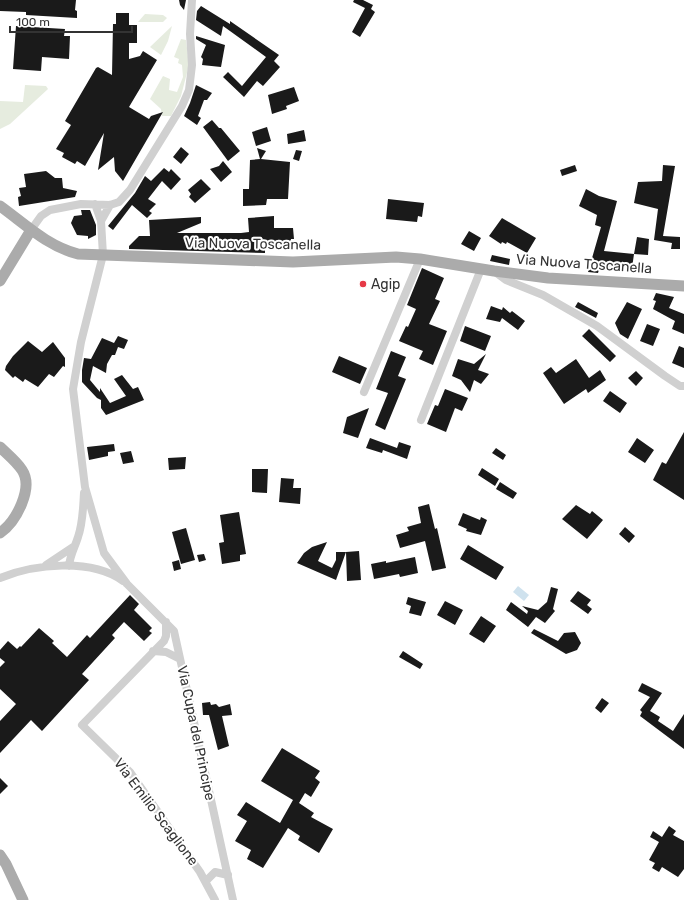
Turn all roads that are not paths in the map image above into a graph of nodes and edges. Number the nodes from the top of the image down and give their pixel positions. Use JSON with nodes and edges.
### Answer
{"nodes":[{"id":1,"x":192,"y":0,"type":"edge"},
{"id":2,"x":95,"y":204,"type":"junction"},
{"id":3,"x":110,"y":205,"type":"junction"},
{"id":4,"x":0,"y":206,"type":"edge"},
{"id":5,"x":101,"y":221,"type":"junction"},
{"id":6,"x":31,"y":230,"type":"junction"},
{"id":7,"x":103,"y":255,"type":"junction"},
{"id":8,"x":420,"y":259,"type":"junction"},
{"id":9,"x":481,"y":269,"type":"junction"},
{"id":10,"x":494,"y":271,"type":"junction"},
{"id":11,"x":0,"y":282,"type":"edge"},
{"id":12,"x":684,"y":286,"type":"edge"},
{"id":13,"x":684,"y":386,"type":"edge"},
{"id":14,"x":364,"y":392,"type":"dead end"},
{"id":15,"x":421,"y":420,"type":"dead end"},
{"id":16,"x":0,"y":447,"type":"edge"},
{"id":17,"x":85,"y":487,"type":"junction"},
{"id":18,"x":82,"y":520,"type":"junction"},
{"id":19,"x":93,"y":520,"type":"junction"},
{"id":20,"x":0,"y":533,"type":"edge"},
{"id":21,"x":74,"y":547,"type":"junction"},
{"id":22,"x":104,"y":553,"type":"junction"},
{"id":23,"x":69,"y":566,"type":"junction"},
{"id":24,"x":44,"y":567,"type":"junction"},
{"id":25,"x":94,"y":569,"type":"junction"},
{"id":26,"x":0,"y":578,"type":"edge"},
{"id":27,"x":126,"y":584,"type":"junction"},
{"id":28,"x":166,"y":622,"type":"junction"},
{"id":29,"x":154,"y":651,"type":"junction"},
{"id":30,"x":180,"y":658,"type":"junction"},
{"id":31,"x":0,"y":856,"type":"edge"},
{"id":32,"x":228,"y":876,"type":"junction"},
{"id":33,"x":206,"y":881,"type":"junction"},
{"id":34,"x":23,"y":900,"type":"edge"},
{"id":35,"x":215,"y":900,"type":"edge"},
{"id":36,"x":233,"y":900,"type":"edge"}],
"edges":[{"from":1,"to":3,"type":"street"},
{"from":2,"to":3,"type":"street"},
{"from":2,"to":5,"type":"street","name":"Via Cupa del Principe"},
{"from":2,"to":6,"type":"street"},
{"from":3,"to":5,"type":"street"},
{"from":4,"to":6,"type":"main road","name":"Via Nuova Toscanella"},
{"from":5,"to":7,"type":"street","name":"Via Cupa del Principe"},
{"from":6,"to":7,"type":"main road","name":"Via Nuova Toscanella"},
{"from":6,"to":11,"type":"main road"},
{"from":7,"to":8,"type":"main road","name":"Via Nuova Toscanella"},
{"from":7,"to":17,"type":"street","name":"Via Cupa del Principe"},
{"from":8,"to":9,"type":"main road","name":"Via Nuova Toscanella"},
{"from":8,"to":14,"type":"street"},
{"from":9,"to":10,"type":"main road","name":"Via Nuova Toscanella"},
{"from":9,"to":15,"type":"street"},
{"from":10,"to":12,"type":"main road","name":"Via Nuova Toscanella"},
{"from":10,"to":13,"type":"street"},
{"from":16,"to":20,"type":"main road"},
{"from":17,"to":18,"type":"street"},
{"from":17,"to":19,"type":"street","name":"Via Cupa del Principe"},
{"from":18,"to":19,"type":"street"},
{"from":18,"to":21,"type":"street"},
{"from":19,"to":22,"type":"street","name":"Via Cupa del Principe"},
{"from":21,"to":23,"type":"street"},
{"from":21,"to":24,"type":"street"},
{"from":22,"to":25,"type":"street"},
{"from":22,"to":27,"type":"street","name":"Via Cupa del Principe"},
{"from":23,"to":24,"type":"street","name":"Via Cupa del Principe"},
{"from":23,"to":25,"type":"street","name":"Via Cupa del Principe"},
{"from":24,"to":26,"type":"street","name":"Via Cupa del Principe"},
{"from":25,"to":27,"type":"street","name":"Via Cupa del Principe"},
{"from":27,"to":28,"type":"street","name":"Via Cupa del Principe"},
{"from":28,"to":29,"type":"street","name":"Via Emilio Scaglione"},
{"from":28,"to":30,"type":"street","name":"Via Cupa del Principe"},
{"from":29,"to":30,"type":"street"},
{"from":29,"to":33,"type":"street","name":"Via Emilio Scaglione"},
{"from":30,"to":32,"type":"street","name":"Via Cupa del Principe"},
{"from":31,"to":34,"type":"main road"},
{"from":32,"to":33,"type":"street"},
{"from":32,"to":36,"type":"street","name":"Via Cupa del Principe"},
{"from":33,"to":35,"type":"street","name":"Via Emilio Scaglione"}]}
